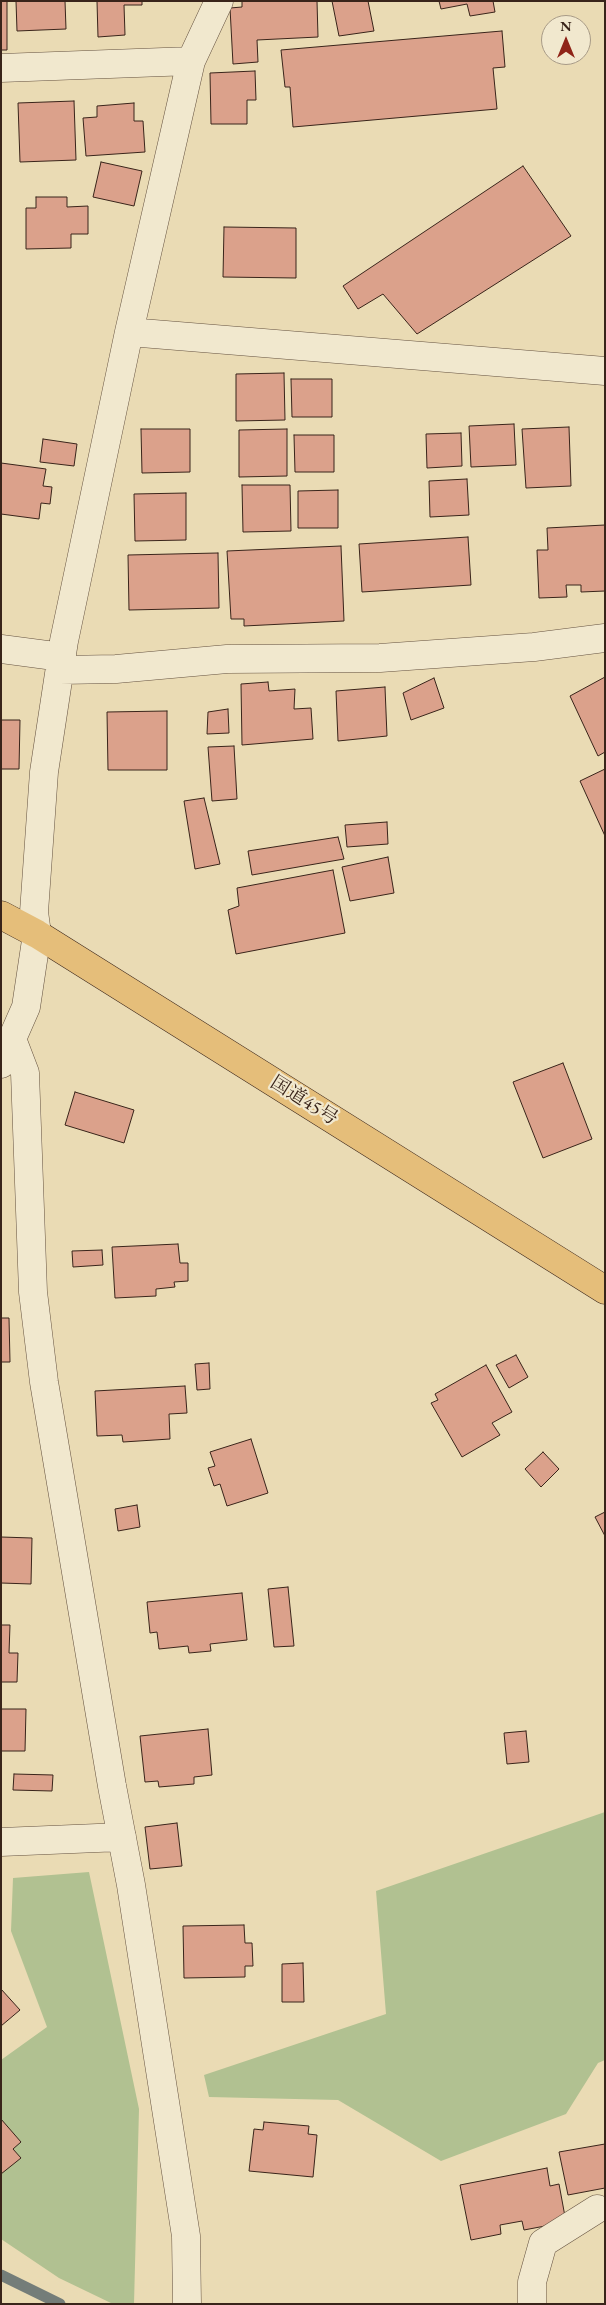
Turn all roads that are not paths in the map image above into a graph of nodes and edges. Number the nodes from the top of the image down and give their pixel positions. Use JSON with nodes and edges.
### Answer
{"nodes":[{"id":1,"x":219,"y":1,"type":"edge"},
{"id":2,"x":191,"y":61,"type":"junction"},
{"id":3,"x":1,"y":68,"type":"edge"},
{"id":4,"x":129,"y":332,"type":"junction"},
{"id":5,"x":605,"y":371,"type":"edge"},
{"id":6,"x":605,"y":638,"type":"edge"},
{"id":7,"x":1,"y":649,"type":"edge"},
{"id":8,"x":61,"y":664,"type":"junction"},
{"id":9,"x":1,"y":915,"type":"edge"},
{"id":10,"x":37,"y":934,"type":"junction"},
{"id":11,"x":12,"y":1040,"type":"junction"},
{"id":12,"x":1,"y":1064,"type":"edge"},
{"id":13,"x":605,"y":1290,"type":"edge"},
{"id":14,"x":122,"y":1837,"type":"junction"},
{"id":15,"x":1,"y":1842,"type":"edge"},
{"id":16,"x":597,"y":2209,"type":"dead end"},
{"id":17,"x":187,"y":2304,"type":"edge"},
{"id":18,"x":532,"y":2304,"type":"edge"}],
"edges":[{"from":1,"to":2,"type":"street"},
{"from":2,"to":3,"type":"street"},
{"from":2,"to":4,"type":"street"},
{"from":4,"to":5,"type":"street"},
{"from":4,"to":8,"type":"street"},
{"from":6,"to":8,"type":"street"},
{"from":7,"to":8,"type":"street"},
{"from":8,"to":10,"type":"street"},
{"from":9,"to":10,"type":"highway","name":"国道45号"},
{"from":10,"to":11,"type":"street"},
{"from":10,"to":13,"type":"highway","name":"国道45号"},
{"from":11,"to":12,"type":"street"},
{"from":11,"to":14,"type":"street"},
{"from":14,"to":15,"type":"street"},
{"from":14,"to":17,"type":"street"},
{"from":16,"to":18,"type":"street"}]}
